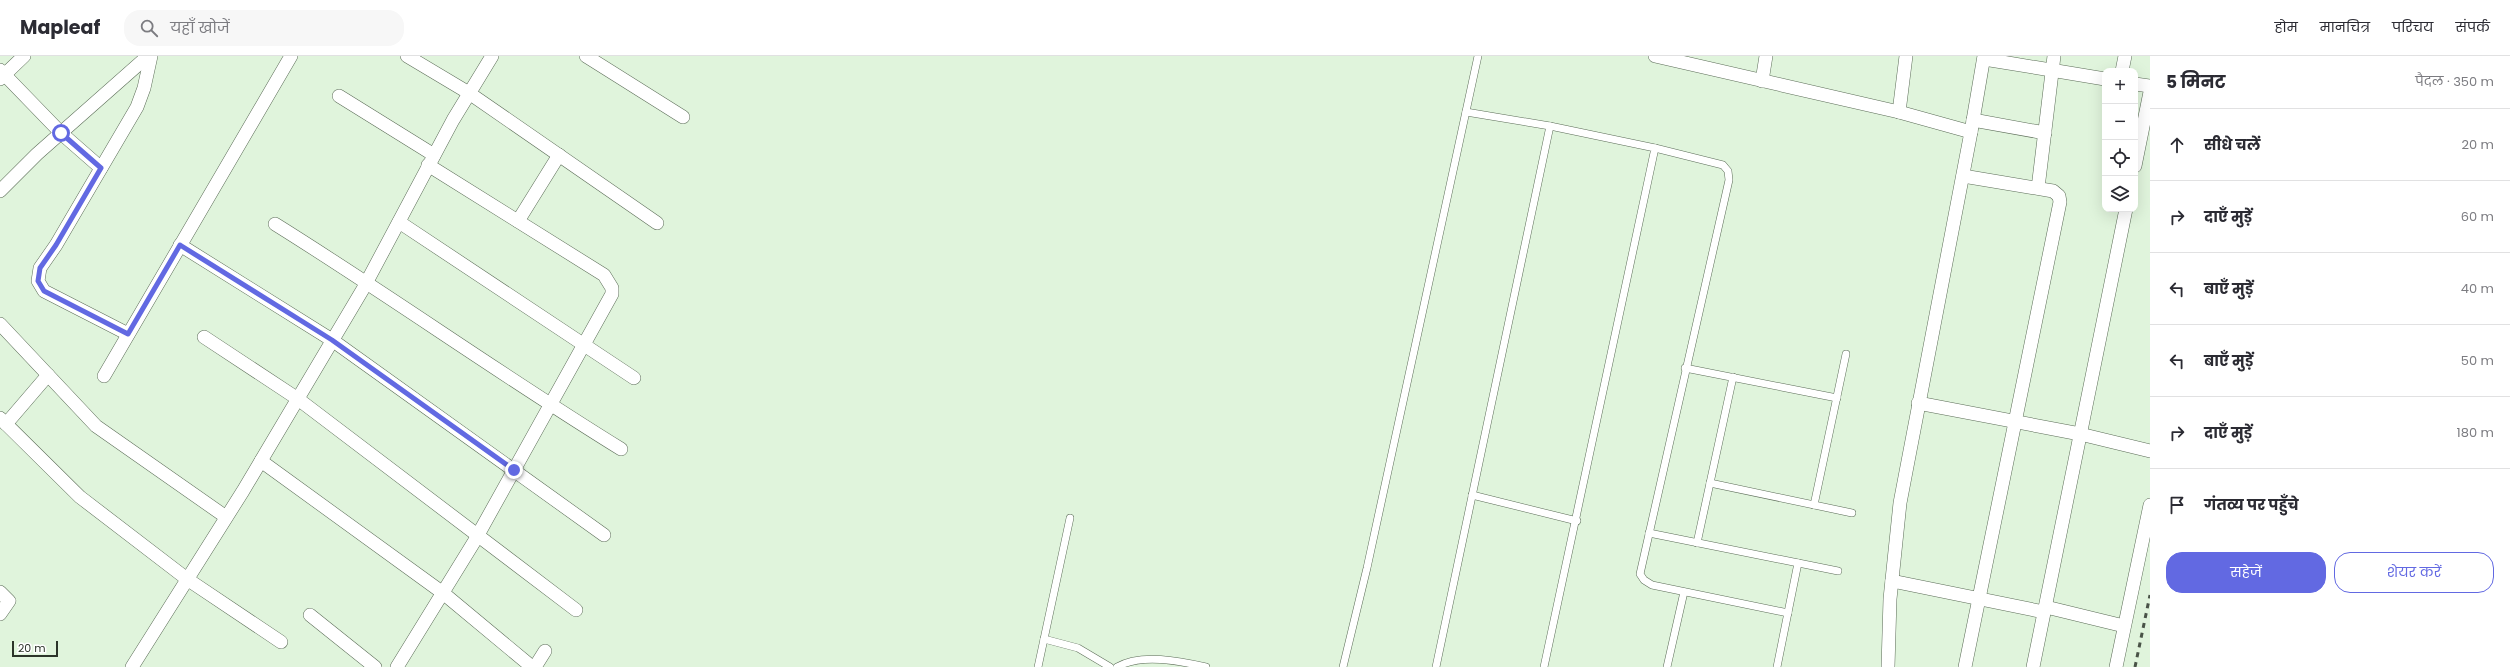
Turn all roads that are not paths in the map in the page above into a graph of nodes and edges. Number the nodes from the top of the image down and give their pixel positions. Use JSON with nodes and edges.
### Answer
{"nodes":[{"id":1,"x":24,"y":56,"type":"edge"},
{"id":2,"x":150,"y":56,"type":"edge"},
{"id":3,"x":291,"y":56,"type":"edge"},
{"id":4,"x":407,"y":56,"type":"edge"},
{"id":5,"x":492,"y":56,"type":"edge"},
{"id":6,"x":586,"y":56,"type":"edge"},
{"id":7,"x":1478,"y":56,"type":"edge"},
{"id":8,"x":1655,"y":56,"type":"edge"},
{"id":9,"x":1766,"y":56,"type":"edge"},
{"id":10,"x":1906,"y":56,"type":"edge"},
{"id":11,"x":2054,"y":56,"type":"edge"},
{"id":12,"x":2124,"y":56,"type":"edge"},
{"id":13,"x":1984,"y":58,"type":"edge"},
{"id":14,"x":2122,"y":68,"type":"edge"},
{"id":15,"x":2052,"y":70,"type":"junction"},
{"id":16,"x":1,"y":75,"type":"edge"},
{"id":17,"x":2102,"y":78,"type":"edge"},
{"id":18,"x":1762,"y":81,"type":"junction"},
{"id":19,"x":2138,"y":84,"type":"edge"},
{"id":20,"x":2150,"y":86,"type":"edge"},
{"id":21,"x":2150,"y":92,"type":"edge"},
{"id":22,"x":469,"y":93,"type":"junction"},
{"id":23,"x":339,"y":96,"type":"dead end"},
{"id":24,"x":1466,"y":112,"type":"junction"},
{"id":25,"x":1899,"y":112,"type":"junction"},
{"id":26,"x":683,"y":117,"type":"dead end"},
{"id":27,"x":1550,"y":126,"type":"junction"},
{"id":28,"x":1972,"y":126,"type":"junction"},
{"id":29,"x":61,"y":133,"type":"junction"},
{"id":30,"x":2044,"y":133,"type":"junction"},
{"id":31,"x":1655,"y":148,"type":"junction"},
{"id":32,"x":2138,"y":151,"type":"edge"},
{"id":33,"x":559,"y":155,"type":"junction"},
{"id":34,"x":431,"y":160,"type":"junction"},
{"id":35,"x":101,"y":168,"type":"junction"},
{"id":36,"x":1964,"y":176,"type":"junction"},
{"id":37,"x":2038,"y":188,"type":"junction"},
{"id":38,"x":0,"y":191,"type":"edge"},
{"id":39,"x":2125,"y":212,"type":"edge"},
{"id":40,"x":518,"y":221,"type":"junction"},
{"id":41,"x":399,"y":222,"type":"junction"},
{"id":42,"x":657,"y":223,"type":"dead end"},
{"id":43,"x":275,"y":224,"type":"dead end"},
{"id":44,"x":180,"y":245,"type":"junction"},
{"id":45,"x":367,"y":281,"type":"junction"},
{"id":46,"x":0,"y":324,"type":"edge"},
{"id":47,"x":128,"y":334,"type":"junction"},
{"id":48,"x":204,"y":337,"type":"dead end"},
{"id":49,"x":332,"y":340,"type":"junction"},
{"id":50,"x":584,"y":346,"type":"junction"},
{"id":51,"x":1846,"y":354,"type":"dead end"},
{"id":52,"x":1685,"y":368,"type":"junction"},
{"id":53,"x":48,"y":375,"type":"junction"},
{"id":54,"x":104,"y":376,"type":"dead end"},
{"id":55,"x":1733,"y":377,"type":"junction"},
{"id":56,"x":634,"y":378,"type":"dead end"},
{"id":57,"x":1837,"y":398,"type":"junction"},
{"id":58,"x":298,"y":399,"type":"junction"},
{"id":59,"x":1918,"y":403,"type":"junction"},
{"id":60,"x":550,"y":406,"type":"junction"},
{"id":61,"x":3,"y":421,"type":"edge"},
{"id":62,"x":2016,"y":422,"type":"junction"},
{"id":63,"x":2080,"y":434,"type":"junction"},
{"id":64,"x":621,"y":448,"type":"dead end"},
{"id":65,"x":2150,"y":451,"type":"edge"},
{"id":66,"x":261,"y":461,"type":"junction"},
{"id":67,"x":514,"y":470,"type":"junction"},
{"id":68,"x":1710,"y":483,"type":"junction"},
{"id":69,"x":1472,"y":495,"type":"junction"},
{"id":70,"x":1814,"y":505,"type":"junction"},
{"id":71,"x":2150,"y":505,"type":"edge"},
{"id":72,"x":1852,"y":513,"type":"dead end"},
{"id":73,"x":226,"y":517,"type":"junction"},
{"id":74,"x":1070,"y":518,"type":"dead end"},
{"id":75,"x":1577,"y":521,"type":"junction"},
{"id":76,"x":1649,"y":532,"type":"junction"},
{"id":77,"x":604,"y":535,"type":"dead end"},
{"id":78,"x":477,"y":537,"type":"junction"},
{"id":79,"x":1697,"y":542,"type":"junction"},
{"id":80,"x":1798,"y":563,"type":"junction"},
{"id":81,"x":1838,"y":571,"type":"dead end"},
{"id":82,"x":188,"y":579,"type":"junction"},
{"id":83,"x":1892,"y":581,"type":"junction"},
{"id":84,"x":0,"y":592,"type":"edge"},
{"id":85,"x":1684,"y":592,"type":"junction"},
{"id":86,"x":443,"y":593,"type":"junction"},
{"id":87,"x":1979,"y":598,"type":"junction"},
{"id":88,"x":576,"y":610,"type":"dead end"},
{"id":89,"x":2044,"y":612,"type":"junction"},
{"id":90,"x":1788,"y":613,"type":"junction"},
{"id":91,"x":0,"y":614,"type":"edge"},
{"id":92,"x":310,"y":615,"type":"dead end"},
{"id":93,"x":2124,"y":626,"type":"junction"},
{"id":94,"x":1044,"y":639,"type":"junction"},
{"id":95,"x":281,"y":642,"type":"dead end"},
{"id":96,"x":545,"y":651,"type":"dead end"},
{"id":97,"x":132,"y":667,"type":"edge"},
{"id":98,"x":375,"y":667,"type":"edge"},
{"id":99,"x":397,"y":667,"type":"edge"},
{"id":100,"x":534,"y":667,"type":"edge"},
{"id":101,"x":1038,"y":667,"type":"edge"},
{"id":102,"x":1110,"y":667,"type":"edge"},
{"id":103,"x":1117,"y":667,"type":"edge"},
{"id":104,"x":1206,"y":667,"type":"edge"},
{"id":105,"x":1343,"y":667,"type":"edge"},
{"id":106,"x":1436,"y":667,"type":"edge"},
{"id":107,"x":1544,"y":667,"type":"edge"},
{"id":108,"x":1668,"y":667,"type":"edge"},
{"id":109,"x":1776,"y":667,"type":"edge"},
{"id":110,"x":1888,"y":667,"type":"edge"},
{"id":111,"x":1965,"y":667,"type":"edge"},
{"id":112,"x":2033,"y":667,"type":"edge"},
{"id":113,"x":2116,"y":667,"type":"edge"}],
"edges":[{"from":1,"to":16,"type":"street"},
{"from":2,"to":29,"type":"street"},
{"from":2,"to":35,"type":"street"},
{"from":3,"to":44,"type":"street"},
{"from":4,"to":22,"type":"street"},
{"from":5,"to":22,"type":"street"},
{"from":6,"to":26,"type":"street"},
{"from":7,"to":24,"type":"lane"},
{"from":8,"to":18,"type":"street"},
{"from":9,"to":18,"type":"street"},
{"from":10,"to":25,"type":"street"},
{"from":11,"to":15,"type":"street"},
{"from":12,"to":14,"type":"street"},
{"from":13,"to":15,"type":"street"},
{"from":13,"to":28,"type":"street"},
{"from":15,"to":17,"type":"street"},
{"from":15,"to":30,"type":"street"},
{"from":16,"to":29,"type":"street"},
{"from":18,"to":25,"type":"street"},
{"from":19,"to":20,"type":"street"},
{"from":21,"to":32,"type":"street"},
{"from":22,"to":33,"type":"street"},
{"from":22,"to":34,"type":"street"},
{"from":23,"to":34,"type":"street"},
{"from":24,"to":27,"type":"lane"},
{"from":24,"to":105,"type":"lane"},
{"from":25,"to":28,"type":"street"},
{"from":27,"to":31,"type":"lane"},
{"from":27,"to":69,"type":"lane"},
{"from":28,"to":30,"type":"street"},
{"from":28,"to":36,"type":"street"},
{"from":29,"to":35,"type":"street"},
{"from":29,"to":38,"type":"street"},
{"from":30,"to":37,"type":"street"},
{"from":31,"to":52,"type":"lane"},
{"from":31,"to":75,"type":"lane"},
{"from":33,"to":40,"type":"street"},
{"from":33,"to":42,"type":"street"},
{"from":34,"to":40,"type":"street"},
{"from":34,"to":41,"type":"street"},
{"from":35,"to":47,"type":"street"},
{"from":36,"to":37,"type":"street"},
{"from":36,"to":59,"type":"street"},
{"from":37,"to":62,"type":"street"},
{"from":39,"to":63,"type":"street"},
{"from":40,"to":50,"type":"street"},
{"from":41,"to":45,"type":"street"},
{"from":41,"to":50,"type":"street"},
{"from":43,"to":45,"type":"street"},
{"from":44,"to":47,"type":"street"},
{"from":44,"to":49,"type":"street"},
{"from":45,"to":49,"type":"street"},
{"from":45,"to":60,"type":"street"},
{"from":46,"to":53,"type":"street"},
{"from":47,"to":54,"type":"street"},
{"from":48,"to":58,"type":"street"},
{"from":49,"to":58,"type":"street"},
{"from":49,"to":67,"type":"street"},
{"from":50,"to":56,"type":"street"},
{"from":50,"to":60,"type":"street"},
{"from":51,"to":57,"type":"lane"},
{"from":52,"to":55,"type":"lane"},
{"from":52,"to":76,"type":"lane"},
{"from":53,"to":61,"type":"street"},
{"from":53,"to":73,"type":"street"},
{"from":55,"to":57,"type":"lane"},
{"from":55,"to":68,"type":"lane"},
{"from":57,"to":70,"type":"lane"},
{"from":58,"to":66,"type":"street"},
{"from":58,"to":78,"type":"street"},
{"from":59,"to":62,"type":"street"},
{"from":59,"to":83,"type":"street"},
{"from":60,"to":64,"type":"street"},
{"from":60,"to":67,"type":"street"},
{"from":61,"to":82,"type":"street"},
{"from":62,"to":63,"type":"street"},
{"from":62,"to":87,"type":"street"},
{"from":63,"to":65,"type":"street"},
{"from":63,"to":89,"type":"street"},
{"from":66,"to":73,"type":"street"},
{"from":66,"to":86,"type":"street"},
{"from":67,"to":77,"type":"street"},
{"from":67,"to":78,"type":"street"},
{"from":68,"to":70,"type":"lane"},
{"from":68,"to":79,"type":"lane"},
{"from":69,"to":75,"type":"lane"},
{"from":69,"to":106,"type":"lane"},
{"from":70,"to":72,"type":"lane"},
{"from":71,"to":93,"type":"street"},
{"from":73,"to":82,"type":"street"},
{"from":74,"to":94,"type":"lane"},
{"from":75,"to":107,"type":"lane"},
{"from":76,"to":79,"type":"lane"},
{"from":76,"to":85,"type":"lane"},
{"from":78,"to":86,"type":"street"},
{"from":78,"to":88,"type":"street"},
{"from":79,"to":80,"type":"lane"},
{"from":80,"to":81,"type":"lane"},
{"from":80,"to":90,"type":"lane"},
{"from":82,"to":95,"type":"street"},
{"from":82,"to":97,"type":"street"},
{"from":83,"to":87,"type":"street"},
{"from":83,"to":110,"type":"street"},
{"from":84,"to":91,"type":"street"},
{"from":85,"to":90,"type":"lane"},
{"from":85,"to":108,"type":"lane"},
{"from":86,"to":99,"type":"street"},
{"from":86,"to":100,"type":"street"},
{"from":87,"to":89,"type":"street"},
{"from":87,"to":111,"type":"street"},
{"from":89,"to":93,"type":"street"},
{"from":89,"to":112,"type":"street"},
{"from":90,"to":109,"type":"lane"},
{"from":92,"to":98,"type":"street"},
{"from":93,"to":113,"type":"street"},
{"from":94,"to":101,"type":"lane"},
{"from":94,"to":102,"type":"lane"},
{"from":96,"to":100,"type":"street"},
{"from":103,"to":104,"type":"lane"}]}
